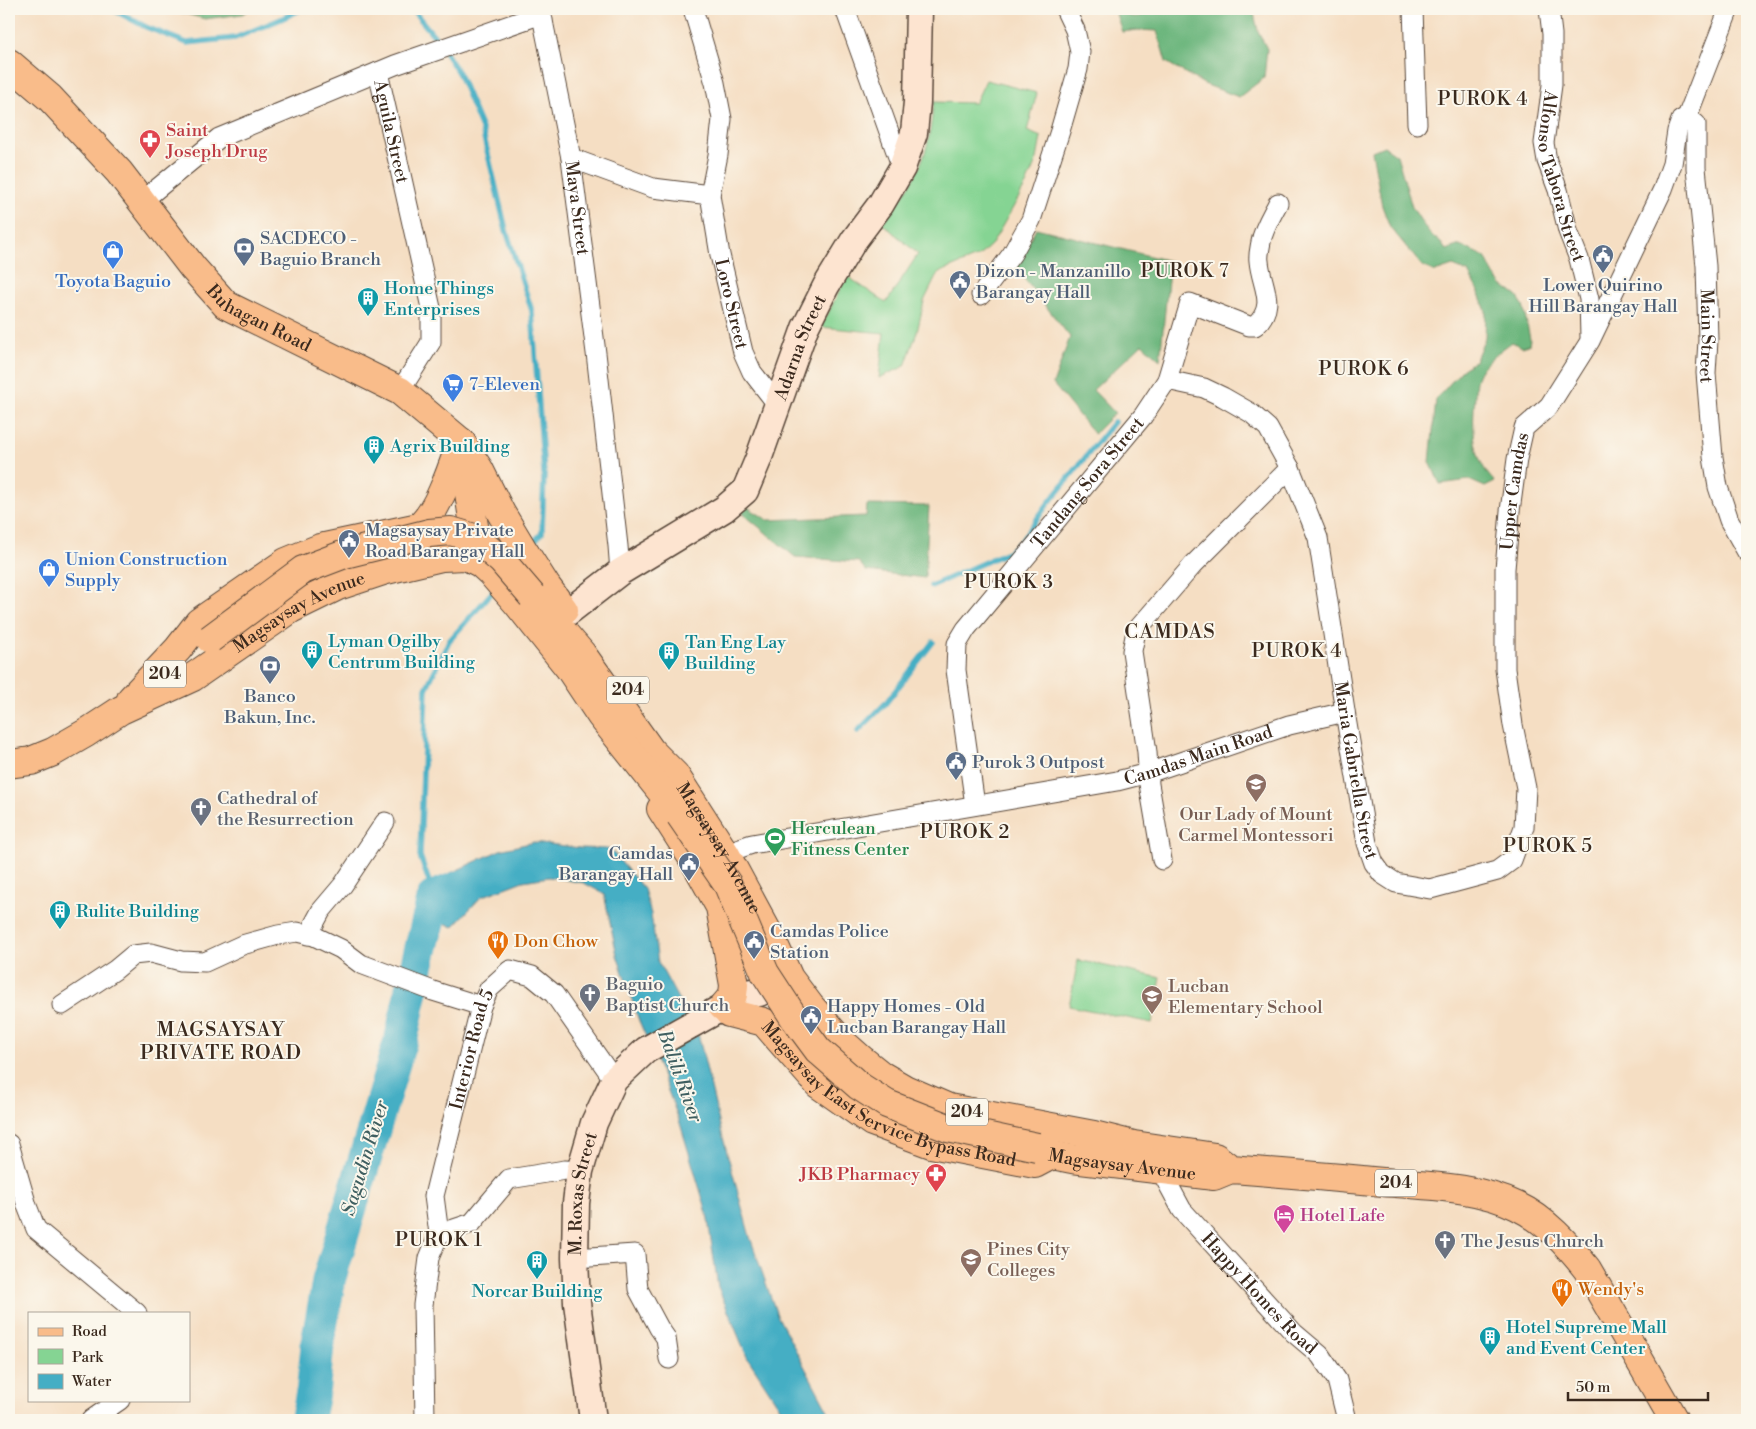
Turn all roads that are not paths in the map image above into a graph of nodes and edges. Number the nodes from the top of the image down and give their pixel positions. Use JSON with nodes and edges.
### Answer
{"nodes":[{"id":1,"x":693,"y":9,"type":"edge"},
{"id":2,"x":845,"y":9,"type":"edge"},
{"id":3,"x":919,"y":9,"type":"edge"},
{"id":4,"x":1065,"y":9,"type":"edge"},
{"id":5,"x":1413,"y":9,"type":"edge"},
{"id":6,"x":1549,"y":9,"type":"edge"},
{"id":7,"x":1729,"y":9,"type":"edge"},
{"id":8,"x":9,"y":63,"type":"edge"},
{"id":9,"x":378,"y":72,"type":"junction"},
{"id":10,"x":1687,"y":117,"type":"junction"},
{"id":11,"x":1417,"y":124,"type":"dead end"},
{"id":12,"x":571,"y":158,"type":"junction"},
{"id":13,"x":902,"y":168,"type":"junction"},
{"id":14,"x":710,"y":195,"type":"junction"},
{"id":15,"x":142,"y":201,"type":"junction"},
{"id":16,"x":1278,"y":203,"type":"dead end"},
{"id":17,"x":981,"y":295,"type":"dead end"},
{"id":18,"x":1590,"y":341,"type":"junction"},
{"id":19,"x":1167,"y":380,"type":"junction"},
{"id":20,"x":400,"y":392,"type":"junction"},
{"id":21,"x":778,"y":404,"type":"junction"},
{"id":22,"x":461,"y":442,"type":"junction"},
{"id":23,"x":1290,"y":468,"type":"junction"},
{"id":24,"x":479,"y":469,"type":"junction"},
{"id":25,"x":469,"y":500,"type":"junction"},
{"id":26,"x":1747,"y":552,"type":"edge"},
{"id":27,"x":442,"y":557,"type":"junction"},
{"id":28,"x":485,"y":568,"type":"junction"},
{"id":29,"x":620,"y":572,"type":"junction"},
{"id":30,"x":545,"y":584,"type":"junction"},
{"id":31,"x":522,"y":609,"type":"junction"},
{"id":32,"x":567,"y":613,"type":"junction"},
{"id":33,"x":121,"y":710,"type":"junction"},
{"id":34,"x":1345,"y":712,"type":"junction"},
{"id":35,"x":601,"y":716,"type":"junction"},
{"id":36,"x":9,"y":764,"type":"edge"},
{"id":37,"x":1148,"y":772,"type":"junction"},
{"id":38,"x":665,"y":778,"type":"junction"},
{"id":39,"x":974,"y":805,"type":"junction"},
{"id":40,"x":385,"y":822,"type":"dead end"},
{"id":41,"x":725,"y":853,"type":"junction"},
{"id":42,"x":1162,"y":860,"type":"dead end"},
{"id":43,"x":1497,"y":871,"type":"joint"},
{"id":44,"x":308,"y":935,"type":"junction"},
{"id":45,"x":772,"y":940,"type":"junction"},
{"id":46,"x":732,"y":964,"type":"junction"},
{"id":47,"x":789,"y":978,"type":"junction"},
{"id":48,"x":62,"y":1005,"type":"dead end"},
{"id":49,"x":481,"y":1006,"type":"junction"},
{"id":50,"x":810,"y":1006,"type":"junction"},
{"id":51,"x":718,"y":1013,"type":"junction"},
{"id":52,"x":764,"y":1022,"type":"junction"},
{"id":53,"x":614,"y":1080,"type":"junction"},
{"id":54,"x":9,"y":1144,"type":"edge"},
{"id":55,"x":1044,"y":1151,"type":"junction"},
{"id":56,"x":1231,"y":1168,"type":"junction"},
{"id":57,"x":580,"y":1171,"type":"junction"},
{"id":58,"x":1161,"y":1171,"type":"junction"},
{"id":59,"x":439,"y":1234,"type":"junction"},
{"id":60,"x":575,"y":1258,"type":"junction"},
{"id":61,"x":136,"y":1312,"type":"edge"},
{"id":62,"x":669,"y":1359,"type":"dead end"},
{"id":63,"x":117,"y":1402,"type":"edge"},
{"id":64,"x":91,"y":1420,"type":"edge"},
{"id":65,"x":424,"y":1420,"type":"edge"},
{"id":66,"x":592,"y":1420,"type":"edge"},
{"id":67,"x":1347,"y":1420,"type":"edge"},
{"id":68,"x":1674,"y":1420,"type":"edge"}],
"edges":[{"from":1,"to":14,"type":"street","name":"Loro Street"},
{"from":2,"to":13,"type":"street"},
{"from":3,"to":13,"type":"street","name":"Adarna Street"},
{"from":4,"to":17,"type":"street"},
{"from":5,"to":11,"type":"street"},
{"from":6,"to":18,"type":"street","name":"Alfonso Tabora Street"},
{"from":7,"to":10,"type":"street","name":"Upper Camdas"},
{"from":8,"to":15,"type":"main road","name":"Buhagan Road"},
{"from":9,"to":12,"type":"street","name":"Maya Street"},
{"from":9,"to":15,"type":"street","name":"Aguila Street"},
{"from":9,"to":20,"type":"street","name":"Aguila Street"},
{"from":10,"to":18,"type":"street","name":"Upper Camdas"},
{"from":10,"to":26,"type":"street","name":"Main Street"},
{"from":12,"to":14,"type":"street"},
{"from":12,"to":29,"type":"street","name":"Maya Street"},
{"from":13,"to":21,"type":"street","name":"Adarna Street"},
{"from":14,"to":21,"type":"street","name":"Loro Street"},
{"from":15,"to":20,"type":"main road","name":"Buhagan Road"},
{"from":16,"to":19,"type":"street","name":"Tandang Sora Street"},
{"from":18,"to":43,"type":"street","name":"Upper Camdas"},
{"from":19,"to":23,"type":"street","name":"Maria Gabriella Street"},
{"from":19,"to":39,"type":"street","name":"Tandang Sora Street"},
{"from":20,"to":22,"type":"main road","name":"Buhagan Road"},
{"from":21,"to":29,"type":"street","name":"Adarna Street"},
{"from":22,"to":24,"type":"main road","name":"Buhagan Road"},
{"from":22,"to":25,"type":"main road"},
{"from":22,"to":33,"type":"main road","name":"Magsaysay Avenue","number":"204"},
{"from":23,"to":34,"type":"street","name":"Maria Gabriella Street"},
{"from":23,"to":37,"type":"street"},
{"from":24,"to":25,"type":"main road"},
{"from":24,"to":30,"type":"main road","name":"Buhagan Road","number":"204"},
{"from":25,"to":27,"type":"main road"},
{"from":25,"to":28,"type":"main road"},
{"from":27,"to":28,"type":"main road","name":"Magsaysay Avenue","number":"204"},
{"from":27,"to":33,"type":"main road","name":"Magsaysay Avenue","number":"204"},
{"from":28,"to":31,"type":"main road","name":"Magsaysay Avenue","number":"204"},
{"from":29,"to":32,"type":"street","name":"Adarna Street"},
{"from":30,"to":31,"type":"main road"},
{"from":30,"to":32,"type":"main road","number":"204"},
{"from":31,"to":35,"type":"main road","name":"Magsaysay Avenue","number":"204"},
{"from":32,"to":38,"type":"main road","number":"204"},
{"from":33,"to":36,"type":"main road","name":"Magsaysay Avenue","number":"204"},
{"from":33,"to":38,"type":"main road","name":"Magsaysay Avenue","number":"204","bridge":true},
{"from":34,"to":37,"type":"street","name":"Camdas Main Road"},
{"from":34,"to":43,"type":"street","name":"Maria Gabriella Street"},
{"from":35,"to":38,"type":"main road","name":"Magsaysay Avenue","number":"204"},
{"from":35,"to":46,"type":"main road","number":"204"},
{"from":37,"to":39,"type":"street","name":"Camdas Main Road"},
{"from":37,"to":42,"type":"street"},
{"from":38,"to":41,"type":"main road","name":"Magsaysay Avenue","number":"204"},
{"from":38,"to":55,"type":"main road","name":"Magsaysay Avenue","number":"204","bridge":true},
{"from":39,"to":41,"type":"street","name":"Camdas Main Road"},
{"from":40,"to":44,"type":"street"},
{"from":41,"to":45,"type":"main road","name":"Magsaysay Avenue","number":"204"},
{"from":44,"to":48,"type":"street"},
{"from":44,"to":49,"type":"street"},
{"from":45,"to":46,"type":"main road"},
{"from":45,"to":47,"type":"main road","name":"Magsaysay Avenue","number":"204"},
{"from":46,"to":51,"type":"main road","number":"204"},
{"from":47,"to":50,"type":"main road","name":"Magsaysay Avenue","number":"204"},
{"from":47,"to":51,"type":"street"},
{"from":49,"to":53,"type":"street","name":"Interior Road 5"},
{"from":49,"to":59,"type":"street","name":"Interior Road 5"},
{"from":50,"to":52,"type":"main road"},
{"from":50,"to":56,"type":"main road","name":"Magsaysay Avenue","number":"204"},
{"from":51,"to":52,"type":"main road","name":"Magsaysay East Service Bypass Road"},
{"from":51,"to":53,"type":"street","name":"M. Roxas Street"},
{"from":52,"to":55,"type":"main road","name":"Magsaysay East Service Bypass Road","number":"204"},
{"from":53,"to":57,"type":"street","name":"M. Roxas Street"},
{"from":54,"to":61,"type":"street"},
{"from":55,"to":58,"type":"main road","name":"Magsaysay Avenue","number":"204"},
{"from":56,"to":58,"type":"main road","name":"Magsaysay Avenue","number":"204"},
{"from":56,"to":68,"type":"main road","name":"Magsaysay Avenue","number":"204"},
{"from":57,"to":59,"type":"street"},
{"from":57,"to":60,"type":"street","name":"M. Roxas Street"},
{"from":58,"to":67,"type":"street","name":"Happy Homes Road"},
{"from":59,"to":65,"type":"street"},
{"from":60,"to":62,"type":"street"},
{"from":60,"to":66,"type":"street","name":"M. Roxas Street"},
{"from":63,"to":64,"type":"street"}]}
